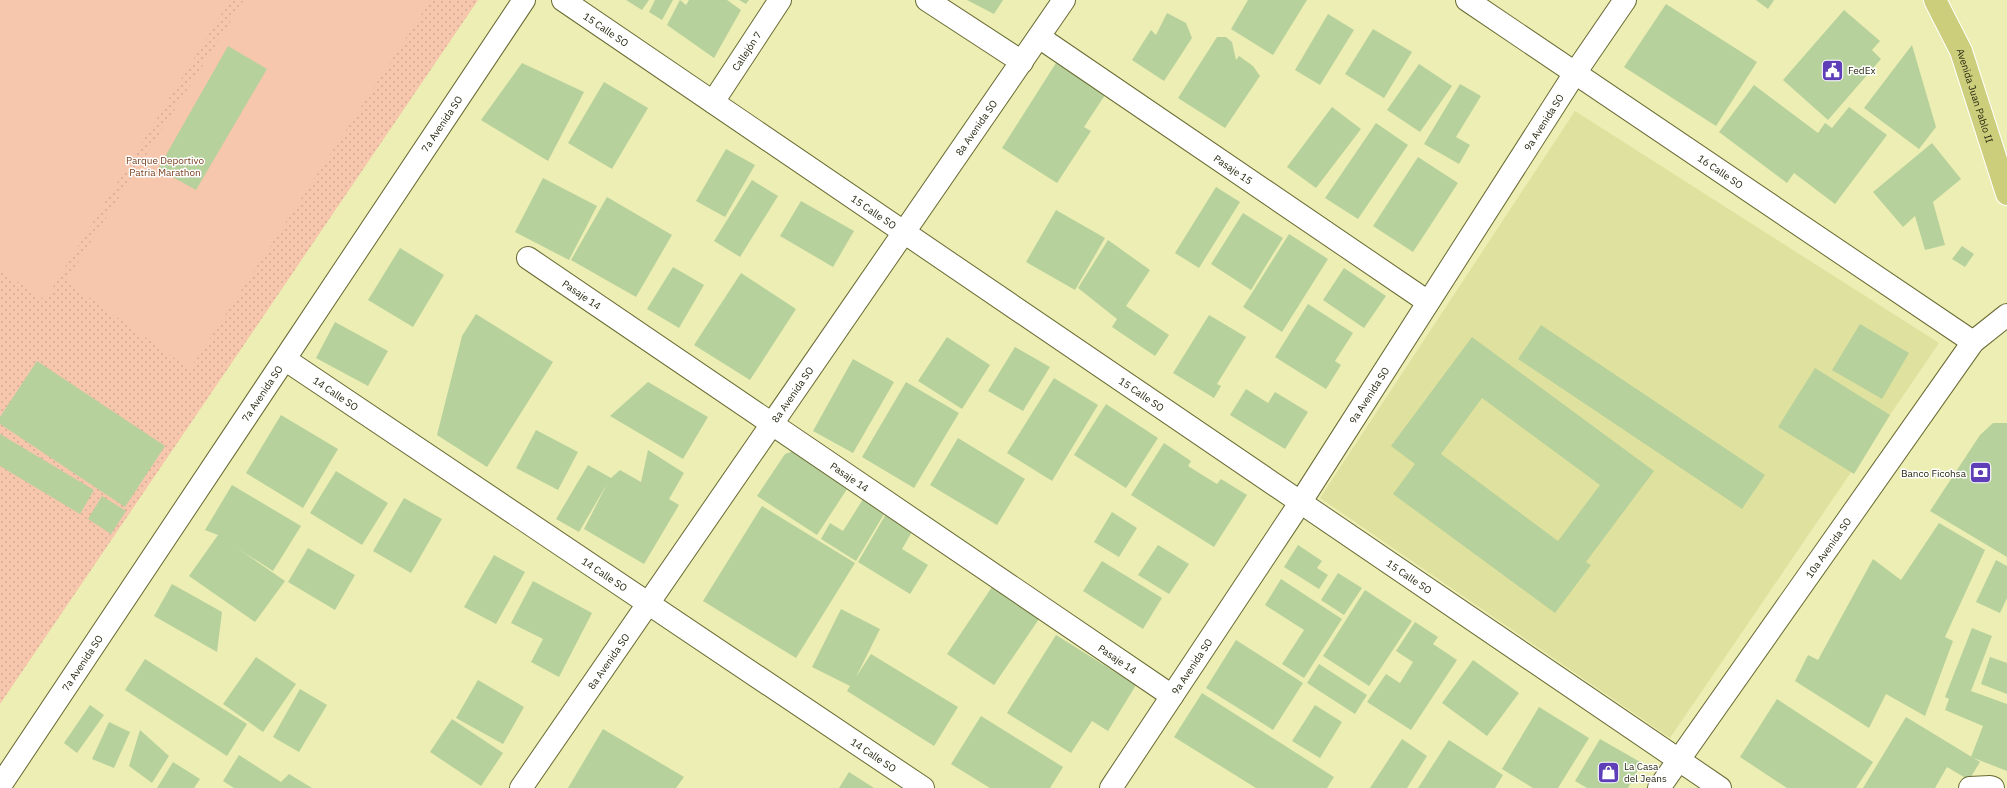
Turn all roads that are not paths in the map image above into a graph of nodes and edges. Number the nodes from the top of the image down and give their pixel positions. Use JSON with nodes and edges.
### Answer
{"nodes":[{"id":1,"x":524,"y":0,"type":"edge"},
{"id":2,"x":563,"y":0,"type":"edge"},
{"id":3,"x":780,"y":0,"type":"edge"},
{"id":4,"x":926,"y":0,"type":"edge"},
{"id":5,"x":1064,"y":0,"type":"edge"},
{"id":6,"x":1467,"y":0,"type":"edge"},
{"id":7,"x":1625,"y":0,"type":"edge"},
{"id":8,"x":1935,"y":0,"type":"edge"},
{"id":9,"x":1039,"y":37,"type":"junction"},
{"id":10,"x":1022,"y":62,"type":"junction"},
{"id":11,"x":1575,"y":73,"type":"junction"},
{"id":12,"x":713,"y":102,"type":"junction"},
{"id":13,"x":2007,"y":194,"type":"edge"},
{"id":14,"x":904,"y":232,"type":"junction"},
{"id":15,"x":528,"y":258,"type":"dead end"},
{"id":16,"x":1428,"y":302,"type":"junction"},
{"id":17,"x":2007,"y":315,"type":"edge"},
{"id":18,"x":1974,"y":342,"type":"junction"},
{"id":19,"x":286,"y":360,"type":"junction"},
{"id":20,"x":772,"y":423,"type":"junction"},
{"id":21,"x":1300,"y":502,"type":"junction"},
{"id":22,"x":648,"y":603,"type":"junction"},
{"id":23,"x":1172,"y":696,"type":"junction"},
{"id":24,"x":1678,"y":759,"type":"junction"},
{"id":25,"x":7,"y":782,"type":"edge"},
{"id":26,"x":521,"y":788,"type":"edge"},
{"id":27,"x":923,"y":788,"type":"edge"},
{"id":28,"x":1111,"y":788,"type":"edge"},
{"id":29,"x":1659,"y":788,"type":"edge"},
{"id":30,"x":1720,"y":788,"type":"edge"},
{"id":31,"x":1970,"y":788,"type":"edge"},
{"id":32,"x":1993,"y":788,"type":"edge"}],
"edges":[{"from":1,"to":19,"type":"street","name":"7a Avenida SO"},
{"from":2,"to":12,"type":"street","name":"15 Calle SO"},
{"from":3,"to":12,"type":"street","name":"Callejón 7"},
{"from":4,"to":10,"type":"street"},
{"from":5,"to":9,"type":"street","name":"8a Avenida SO"},
{"from":6,"to":11,"type":"street","name":"16 Calle SO"},
{"from":7,"to":11,"type":"street","name":"9a Avenida SO"},
{"from":8,"to":13,"type":"highway","name":"Avenida Juan Pablo II"},
{"from":9,"to":10,"type":"street","name":"8a Avenida SO"},
{"from":9,"to":16,"type":"street","name":"Pasaje 15"},
{"from":10,"to":14,"type":"street","name":"8a Avenida SO"},
{"from":11,"to":16,"type":"street","name":"9a Avenida SO"},
{"from":11,"to":18,"type":"street","name":"16 Calle SO"},
{"from":12,"to":14,"type":"street","name":"15 Calle SO"},
{"from":14,"to":20,"type":"street","name":"8a Avenida SO"},
{"from":14,"to":21,"type":"street","name":"15 Calle SO"},
{"from":15,"to":20,"type":"street","name":"Pasaje 14"},
{"from":16,"to":21,"type":"street","name":"9a Avenida SO"},
{"from":17,"to":18,"type":"street","name":"10a Avenida SO"},
{"from":18,"to":24,"type":"street","name":"10a Avenida SO"},
{"from":19,"to":22,"type":"street","name":"14 Calle SO"},
{"from":19,"to":25,"type":"street","name":"7a Avenida SO"},
{"from":20,"to":22,"type":"street","name":"8a Avenida SO"},
{"from":20,"to":23,"type":"street","name":"Pasaje 14"},
{"from":21,"to":23,"type":"street","name":"9a Avenida SO"},
{"from":21,"to":24,"type":"street","name":"15 Calle SO"},
{"from":22,"to":26,"type":"street","name":"8a Avenida SO"},
{"from":22,"to":27,"type":"street","name":"14 Calle SO"},
{"from":23,"to":28,"type":"street","name":"9a Avenida SO"},
{"from":24,"to":29,"type":"street","name":"10a Avenida SO"},
{"from":24,"to":30,"type":"street","name":"15 Calle SO"},
{"from":31,"to":32,"type":"street"}]}
